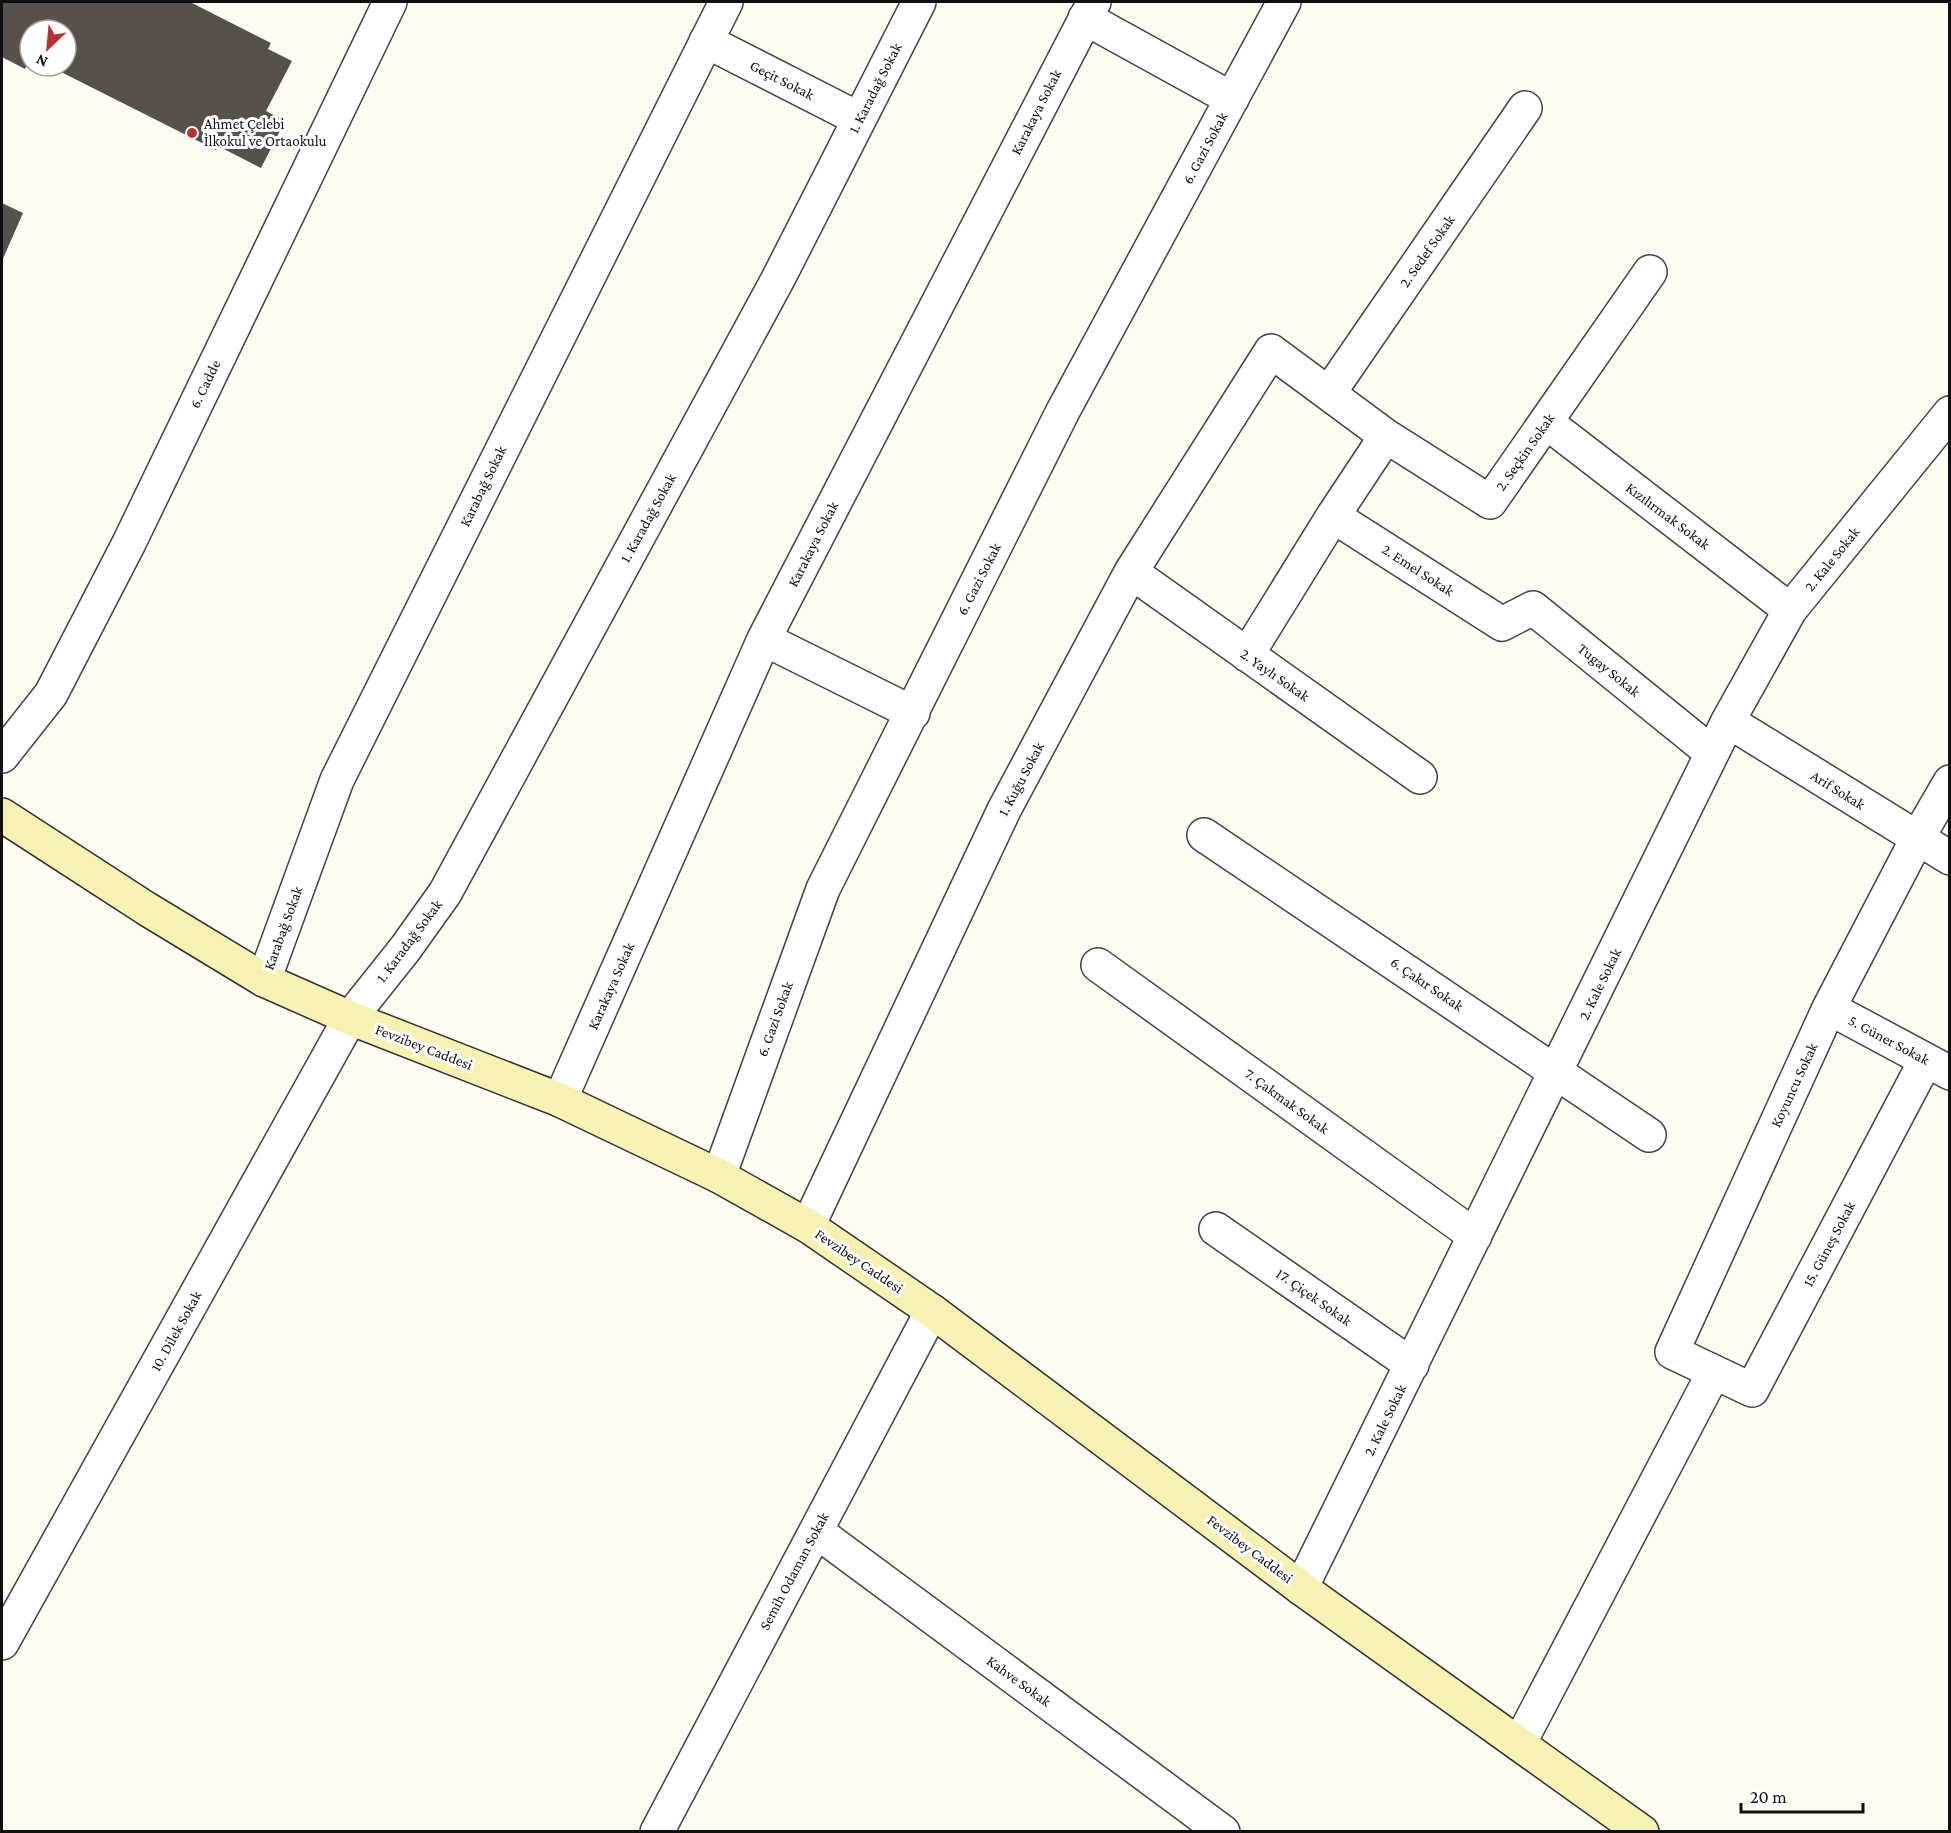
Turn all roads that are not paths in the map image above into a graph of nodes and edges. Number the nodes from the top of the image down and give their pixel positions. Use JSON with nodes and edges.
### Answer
{"nodes":[{"id":1,"x":390,"y":2,"type":"edge"},
{"id":2,"x":726,"y":2,"type":"edge"},
{"id":3,"x":919,"y":2,"type":"edge"},
{"id":4,"x":1284,"y":2,"type":"edge"},
{"id":5,"x":1089,"y":10,"type":"edge"},
{"id":6,"x":705,"y":41,"type":"junction"},
{"id":7,"x":1232,"y":99,"type":"junction"},
{"id":8,"x":1525,"y":108,"type":"dead end"},
{"id":9,"x":859,"y":119,"type":"junction"},
{"id":10,"x":1650,"y":272,"type":"dead end"},
{"id":11,"x":1271,"y":351,"type":"joint"},
{"id":12,"x":1329,"y":393,"type":"junction"},
{"id":13,"x":1950,"y":413,"type":"edge"},
{"id":14,"x":1545,"y":422,"type":"junction"},
{"id":15,"x":1386,"y":436,"type":"junction"},
{"id":16,"x":1333,"y":516,"type":"junction"},
{"id":17,"x":1131,"y":572,"type":"junction"},
{"id":18,"x":1790,"y":610,"type":"junction"},
{"id":19,"x":1502,"y":624,"type":"joint"},
{"id":20,"x":764,"y":639,"type":"junction"},
{"id":21,"x":1247,"y":655,"type":"junction"},
{"id":22,"x":913,"y":712,"type":"junction"},
{"id":23,"x":1728,"y":721,"type":"junction"},
{"id":24,"x":1712,"y":753,"type":"junction"},
{"id":25,"x":2,"y":756,"type":"edge"},
{"id":26,"x":1420,"y":777,"type":"dead end"},
{"id":27,"x":1950,"y":782,"type":"edge"},
{"id":28,"x":2,"y":816,"type":"edge"},
{"id":29,"x":1204,"y":835,"type":"dead end"},
{"id":30,"x":1917,"y":839,"type":"junction"},
{"id":31,"x":1950,"y":858,"type":"edge"},
{"id":32,"x":1098,"y":965,"type":"dead end"},
{"id":33,"x":264,"y":980,"type":"junction"},
{"id":34,"x":1829,"y":1008,"type":"junction"},
{"id":35,"x":350,"y":1018,"type":"junction"},
{"id":36,"x":1938,"y":1067,"type":"edge"},
{"id":37,"x":1557,"y":1071,"type":"junction"},
{"id":38,"x":560,"y":1100,"type":"junction"},
{"id":39,"x":1649,"y":1135,"type":"dead end"},
{"id":40,"x":719,"y":1176,"type":"junction"},
{"id":41,"x":808,"y":1226,"type":"junction"},
{"id":42,"x":1216,"y":1229,"type":"dead end"},
{"id":43,"x":1475,"y":1236,"type":"junction"},
{"id":44,"x":932,"y":1311,"type":"junction"},
{"id":45,"x":1412,"y":1365,"type":"junction"},
{"id":46,"x":1714,"y":1372,"type":"junction"},
{"id":47,"x":816,"y":1531,"type":"junction"},
{"id":48,"x":1301,"y":1588,"type":"junction"},
{"id":49,"x":2,"y":1643,"type":"edge"},
{"id":50,"x":1519,"y":1744,"type":"junction"},
{"id":51,"x":657,"y":1832,"type":"edge"},
{"id":52,"x":1223,"y":1832,"type":"edge"},
{"id":53,"x":1642,"y":1832,"type":"edge"}],
"edges":[{"from":1,"to":25,"type":"street","name":"6. Cadde"},
{"from":2,"to":6,"type":"street","name":"Karabağ Sokak"},
{"from":3,"to":9,"type":"street","name":"1. Karadağ Sokak"},
{"from":4,"to":7,"type":"street","name":"6. Gazi Sokak"},
{"from":5,"to":7,"type":"street"},
{"from":5,"to":20,"type":"street","name":"Karakaya Sokak"},
{"from":6,"to":9,"type":"street","name":"Geçit Sokak"},
{"from":6,"to":33,"type":"street","name":"Karabağ Sokak"},
{"from":7,"to":22,"type":"street","name":"6. Gazi Sokak"},
{"from":8,"to":12,"type":"street","name":"2. Sedef Sokak"},
{"from":9,"to":35,"type":"street","name":"1. Karadağ Sokak"},
{"from":10,"to":14,"type":"street","name":"2. Seçkin Sokak"},
{"from":11,"to":12,"type":"street","name":"2. Seçkin Sokak"},
{"from":11,"to":17,"type":"street","name":"1. Kuğu Sokak"},
{"from":12,"to":15,"type":"street","name":"2. Seçkin Sokak"},
{"from":13,"to":18,"type":"street","name":"2. Kale Sokak"},
{"from":14,"to":15,"type":"street","name":"2. Seçkin Sokak"},
{"from":14,"to":18,"type":"street","name":"Kızılırmak Sokak"},
{"from":15,"to":16,"type":"street"},
{"from":16,"to":19,"type":"street","name":"2. Emel Sokak"},
{"from":16,"to":21,"type":"street"},
{"from":17,"to":21,"type":"street","name":"2. Yaylı Sokak"},
{"from":17,"to":41,"type":"street","name":"1. Kuğu Sokak"},
{"from":18,"to":23,"type":"street","name":"2. Kale Sokak"},
{"from":19,"to":24,"type":"street","name":"Tugay Sokak"},
{"from":20,"to":22,"type":"street"},
{"from":20,"to":38,"type":"street","name":"Karakaya Sokak"},
{"from":21,"to":26,"type":"street","name":"2. Yaylı Sokak"},
{"from":22,"to":40,"type":"street","name":"6. Gazi Sokak"},
{"from":23,"to":24,"type":"street","name":"2. Kale Sokak"},
{"from":23,"to":30,"type":"street","name":"Arif Sokak"},
{"from":24,"to":37,"type":"street","name":"2. Kale Sokak"},
{"from":27,"to":30,"type":"street","name":"Koyuncu Sokak"},
{"from":28,"to":33,"type":"street","name":"Fevzibey Caddesi"},
{"from":29,"to":37,"type":"street","name":"6. Çakır Sokak"},
{"from":30,"to":31,"type":"street","name":"Arif Sokak"},
{"from":30,"to":34,"type":"street","name":"Koyuncu Sokak"},
{"from":32,"to":43,"type":"street","name":"7. Çakmak Sokak"},
{"from":33,"to":35,"type":"street","name":"Fevzibey Caddesi"},
{"from":34,"to":36,"type":"street","name":"5. Güner Sokak"},
{"from":34,"to":46,"type":"street","name":"Koyuncu Sokak"},
{"from":35,"to":38,"type":"street","name":"Fevzibey Caddesi"},
{"from":35,"to":49,"type":"street","name":"10. Dilek Sokak"},
{"from":36,"to":46,"type":"street","name":"15. Güneş Sokak"},
{"from":37,"to":39,"type":"street","name":"6. Çakır Sokak"},
{"from":37,"to":43,"type":"street","name":"2. Kale Sokak"},
{"from":38,"to":40,"type":"street","name":"Fevzibey Caddesi"},
{"from":40,"to":41,"type":"street","name":"Fevzibey Caddesi"},
{"from":41,"to":44,"type":"street","name":"Fevzibey Caddesi"},
{"from":42,"to":45,"type":"street","name":"17. Çiçek Sokak"},
{"from":43,"to":45,"type":"street","name":"2. Kale Sokak"},
{"from":44,"to":47,"type":"street","name":"Semih Odaman Sokak"},
{"from":44,"to":48,"type":"street","name":"Fevzibey Caddesi"},
{"from":45,"to":48,"type":"street","name":"2. Kale Sokak"},
{"from":46,"to":50,"type":"street"},
{"from":47,"to":51,"type":"street","name":"Semih Odaman Sokak"},
{"from":47,"to":52,"type":"street","name":"Kahve Sokak"},
{"from":48,"to":50,"type":"street","name":"Fevzibey Caddesi"},
{"from":50,"to":53,"type":"street","name":"Fevzibey Caddesi"}]}
